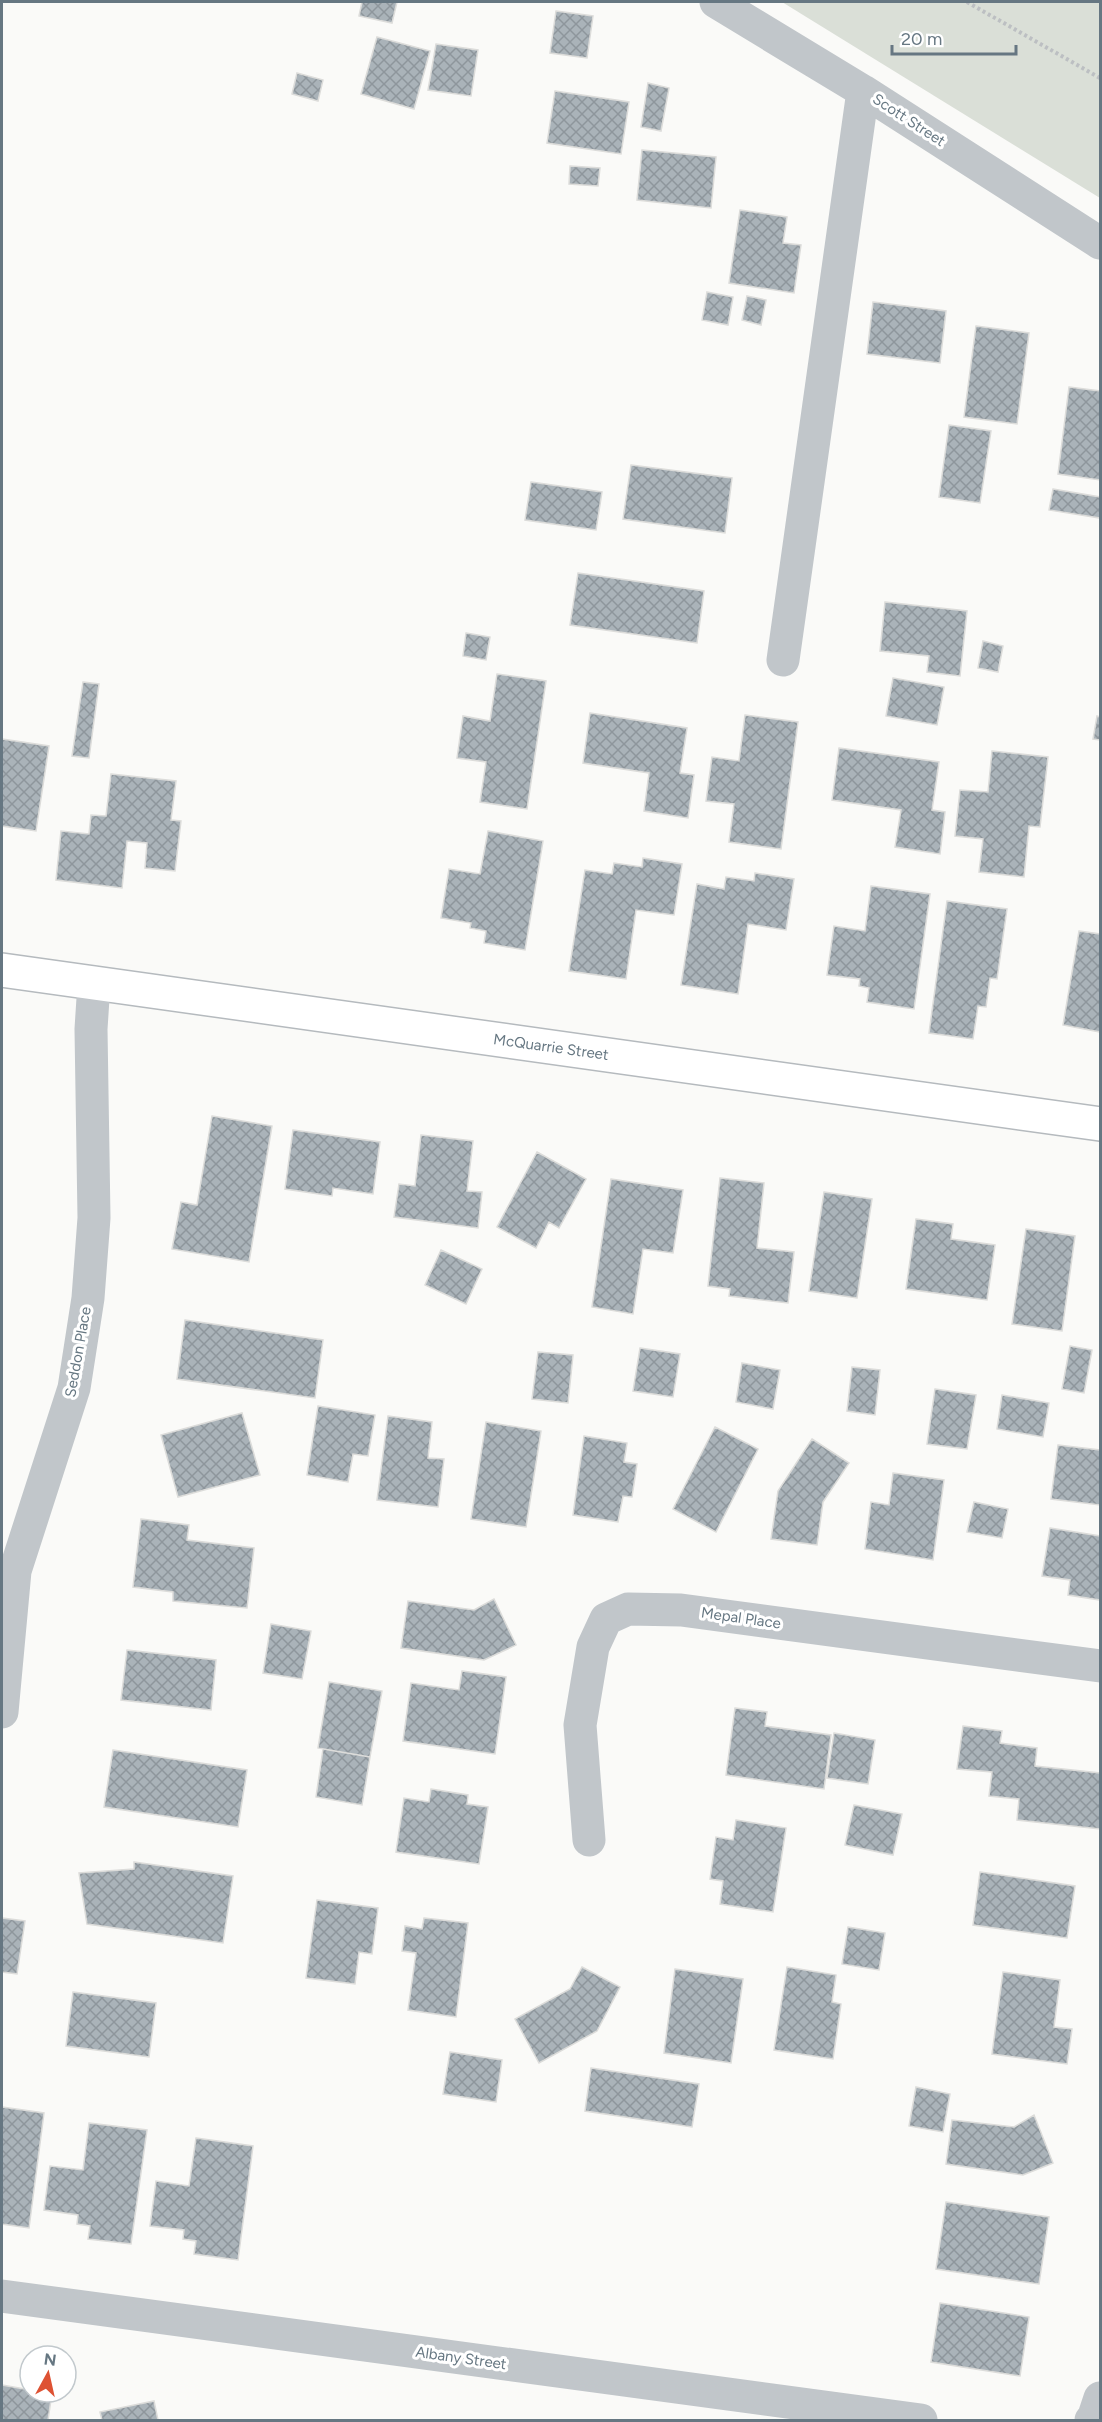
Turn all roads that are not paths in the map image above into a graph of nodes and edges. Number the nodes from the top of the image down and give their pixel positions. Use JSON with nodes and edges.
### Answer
{"nodes":[{"id":1,"x":716,"y":2,"type":"edge"},
{"id":2,"x":863,"y":91,"type":"junction"},
{"id":3,"x":1101,"y":243,"type":"edge"},
{"id":4,"x":783,"y":660,"type":"dead end"},
{"id":5,"x":2,"y":970,"type":"edge"},
{"id":6,"x":94,"y":983,"type":"junction"},
{"id":7,"x":1101,"y":1125,"type":"edge"},
{"id":8,"x":1101,"y":1666,"type":"edge"},
{"id":9,"x":2,"y":1712,"type":"edge"},
{"id":10,"x":589,"y":1840,"type":"dead end"},
{"id":11,"x":2,"y":2296,"type":"edge"},
{"id":12,"x":921,"y":2421,"type":"edge"}],
"edges":[{"from":1,"to":2,"type":"street","name":"Scott Street"},
{"from":2,"to":3,"type":"street","name":"Scott Street"},
{"from":2,"to":4,"type":"street"},
{"from":5,"to":6,"type":"main road","name":"McQuarrie Street"},
{"from":6,"to":7,"type":"main road","name":"McQuarrie Street"},
{"from":6,"to":9,"type":"street","name":"Seddon Place"},
{"from":8,"to":10,"type":"street","name":"Mepal Place"},
{"from":11,"to":12,"type":"street","name":"Albany Street"}]}
